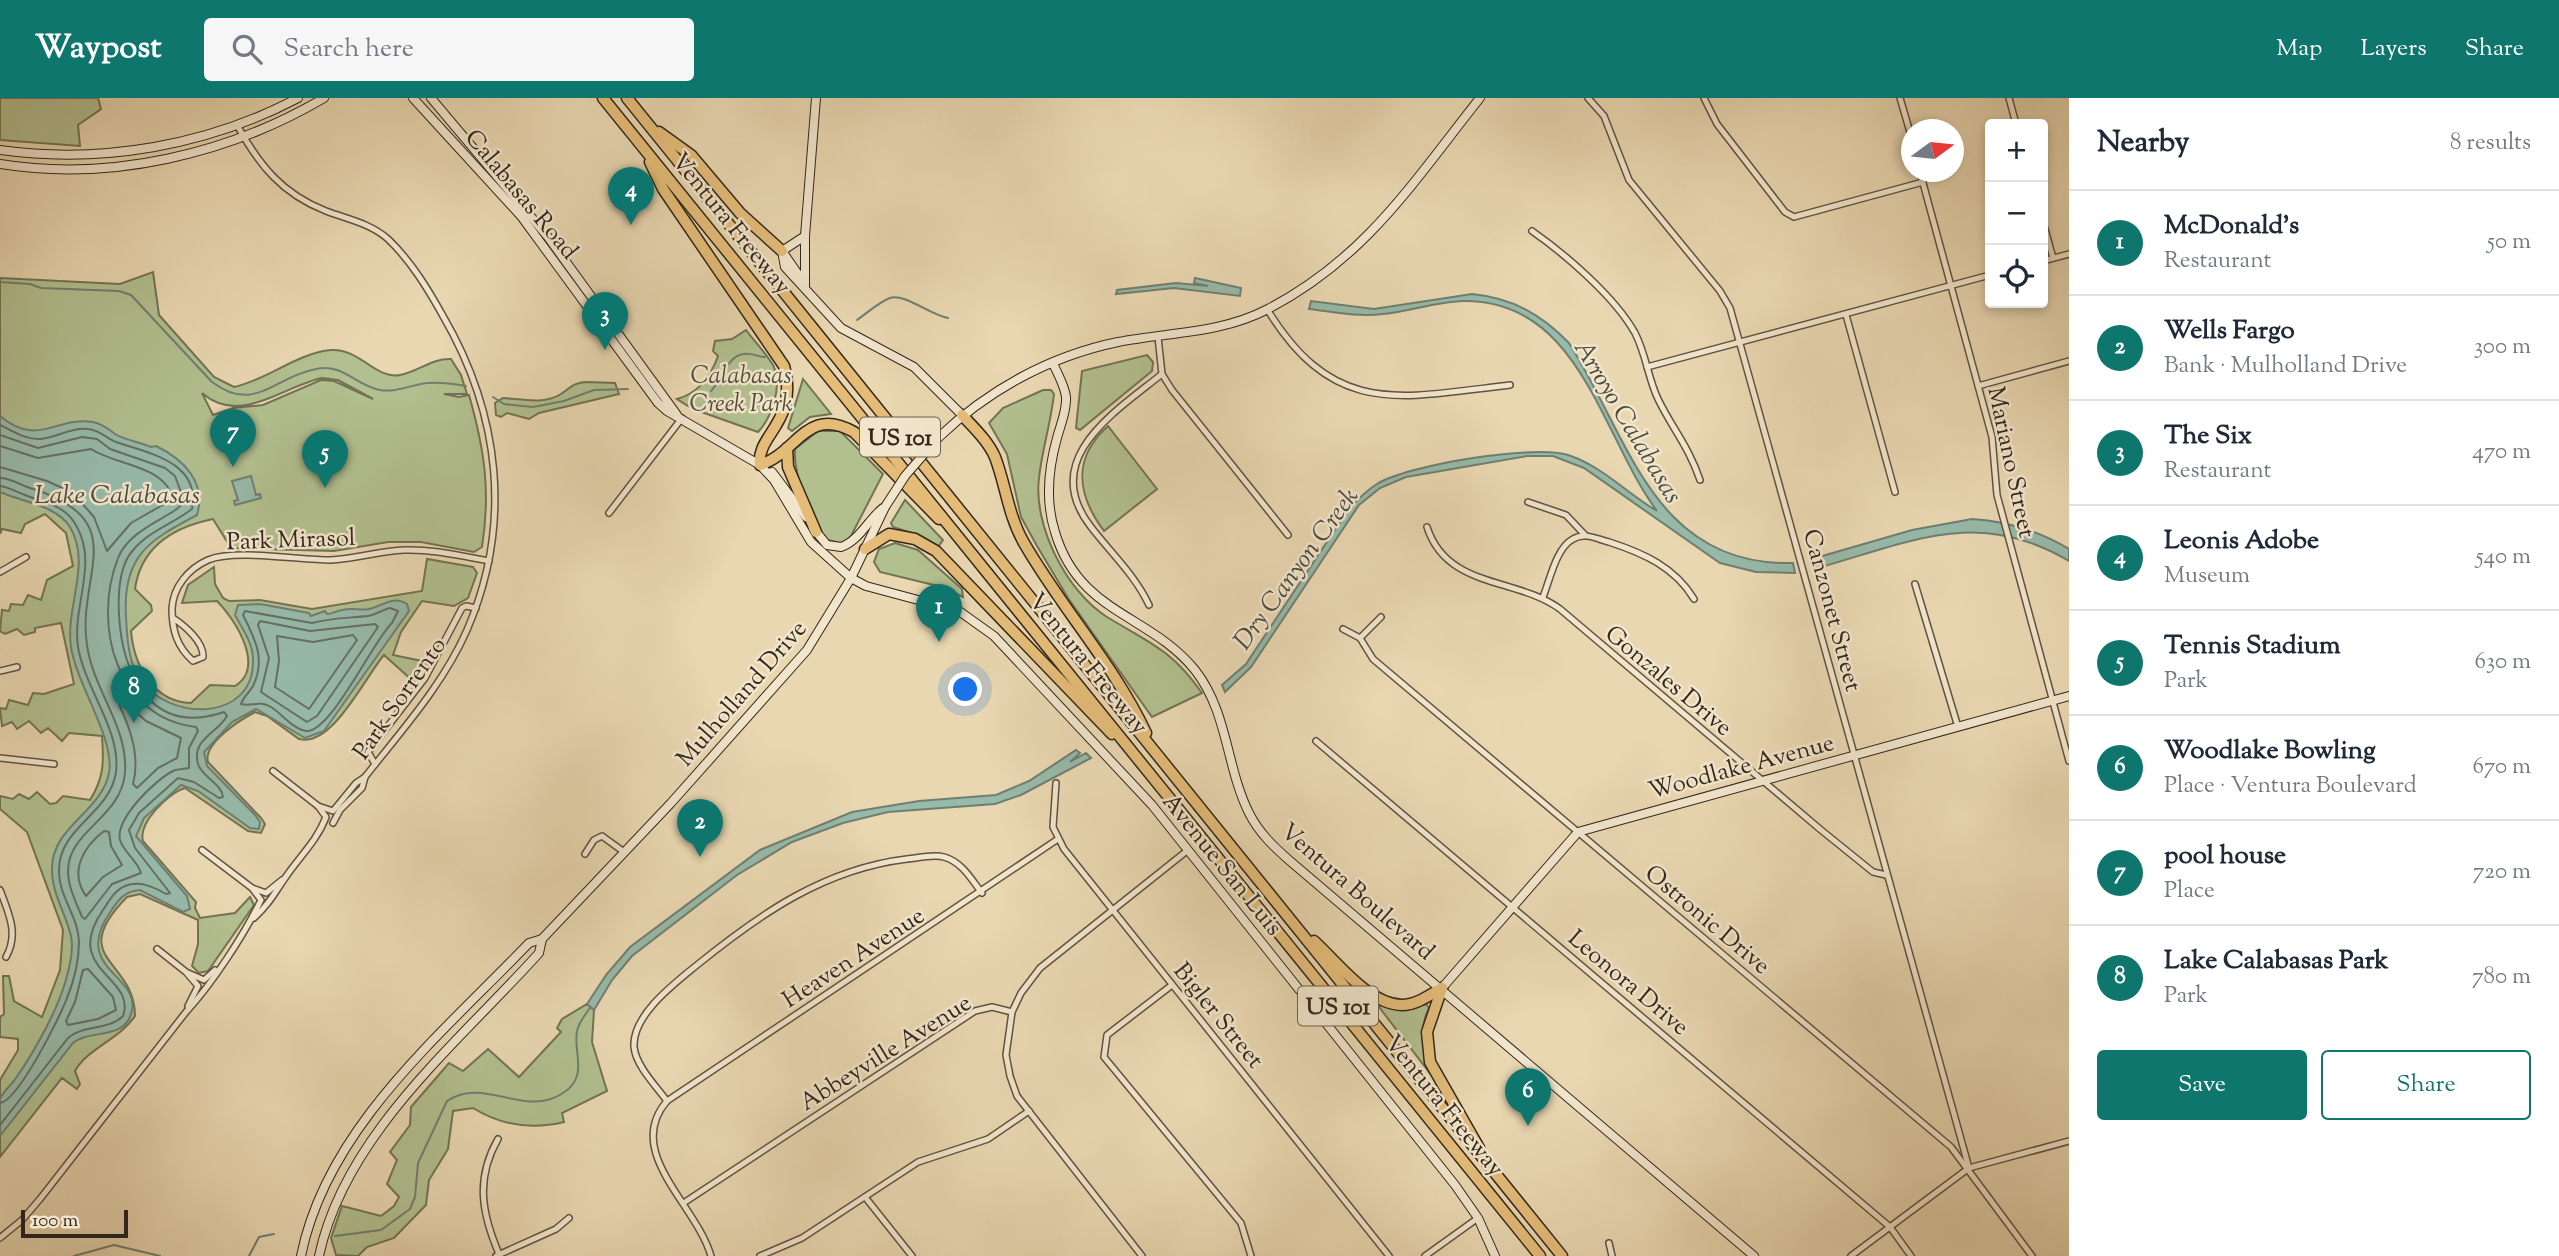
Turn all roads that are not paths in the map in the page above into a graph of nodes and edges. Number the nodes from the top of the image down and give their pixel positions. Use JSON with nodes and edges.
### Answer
{"nodes":[{"id":1,"x":298,"y":98,"type":"edge"},
{"id":2,"x":324,"y":98,"type":"edge"},
{"id":3,"x":413,"y":98,"type":"edge"},
{"id":4,"x":431,"y":98,"type":"edge"},
{"id":5,"x":603,"y":98,"type":"edge"},
{"id":6,"x":627,"y":98,"type":"edge"},
{"id":7,"x":816,"y":98,"type":"edge"},
{"id":8,"x":1480,"y":98,"type":"edge"},
{"id":9,"x":1588,"y":98,"type":"edge"},
{"id":10,"x":1704,"y":98,"type":"edge"},
{"id":11,"x":1900,"y":98,"type":"edge"},
{"id":12,"x":2009,"y":98,"type":"edge"},
{"id":13,"x":1906,"y":119,"type":"edge"},
{"id":14,"x":2015,"y":119,"type":"edge"},
{"id":15,"x":648,"y":123,"type":"junction"},
{"id":16,"x":237,"y":125,"type":"junction"},
{"id":17,"x":244,"y":137,"type":"junction"},
{"id":18,"x":642,"y":146,"type":"junction"},
{"id":19,"x":0,"y":150,"type":"edge"},
{"id":20,"x":0,"y":163,"type":"edge"},
{"id":21,"x":1923,"y":182,"type":"joint"},
{"id":22,"x":1532,"y":231,"type":"dead end"},
{"id":23,"x":805,"y":236,"type":"junction"},
{"id":24,"x":2048,"y":240,"type":"edge"},
{"id":25,"x":782,"y":251,"type":"junction"},
{"id":26,"x":2069,"y":254,"type":"edge"},
{"id":27,"x":2053,"y":258,"type":"junction"},
{"id":28,"x":2048,"y":260,"type":"edge"},
{"id":29,"x":1985,"y":276,"type":"edge"},
{"id":30,"x":805,"y":286,"type":"junction"},
{"id":31,"x":1952,"y":286,"type":"junction"},
{"id":32,"x":1267,"y":309,"type":"junction"},
{"id":33,"x":1846,"y":315,"type":"junction"},
{"id":34,"x":1158,"y":337,"type":"junction"},
{"id":35,"x":1740,"y":343,"type":"junction"},
{"id":36,"x":2069,"y":361,"type":"edge"},
{"id":37,"x":1053,"y":363,"type":"junction"},
{"id":38,"x":1647,"y":367,"type":"junction"},
{"id":39,"x":1162,"y":374,"type":"junction"},
{"id":40,"x":1510,"y":385,"type":"dead end"},
{"id":41,"x":1978,"y":386,"type":"junction"},
{"id":42,"x":962,"y":415,"type":"junction"},
{"id":43,"x":679,"y":416,"type":"junction"},
{"id":44,"x":787,"y":448,"type":"junction"},
{"id":45,"x":760,"y":465,"type":"junction"},
{"id":46,"x":1700,"y":480,"type":"dead end"},
{"id":47,"x":1895,"y":492,"type":"dead end"},
{"id":48,"x":1528,"y":502,"type":"dead end"},
{"id":49,"x":885,"y":507,"type":"junction"},
{"id":50,"x":609,"y":513,"type":"dead end"},
{"id":51,"x":1427,"y":527,"type":"dead end"},
{"id":52,"x":816,"y":532,"type":"junction"},
{"id":53,"x":1288,"y":535,"type":"dead end"},
{"id":54,"x":1585,"y":535,"type":"junction"},
{"id":55,"x":864,"y":549,"type":"junction"},
{"id":56,"x":976,"y":555,"type":"junction"},
{"id":57,"x":26,"y":557,"type":"dead end"},
{"id":58,"x":489,"y":561,"type":"junction"},
{"id":59,"x":0,"y":572,"type":"edge"},
{"id":60,"x":851,"y":578,"type":"junction"},
{"id":61,"x":1915,"y":584,"type":"dead end"},
{"id":62,"x":1543,"y":597,"type":"junction"},
{"id":63,"x":1694,"y":599,"type":"dead end"},
{"id":64,"x":1149,"y":605,"type":"dead end"},
{"id":65,"x":476,"y":608,"type":"junction"},
{"id":66,"x":1381,"y":617,"type":"dead end"},
{"id":67,"x":173,"y":618,"type":"junction"},
{"id":68,"x":1343,"y":629,"type":"dead end"},
{"id":69,"x":1360,"y":638,"type":"junction"},
{"id":70,"x":17,"y":667,"type":"dead end"},
{"id":71,"x":0,"y":671,"type":"edge"},
{"id":72,"x":2069,"y":696,"type":"edge"},
{"id":73,"x":2053,"y":701,"type":"junction"},
{"id":74,"x":1958,"y":727,"type":"junction"},
{"id":75,"x":1316,"y":741,"type":"dead end"},
{"id":76,"x":1154,"y":748,"type":"junction"},
{"id":77,"x":1854,"y":755,"type":"junction"},
{"id":78,"x":1137,"y":757,"type":"junction"},
{"id":79,"x":0,"y":758,"type":"edge"},
{"id":80,"x":2069,"y":761,"type":"edge"},
{"id":81,"x":54,"y":764,"type":"dead end"},
{"id":82,"x":375,"y":764,"type":"junction"},
{"id":83,"x":273,"y":771,"type":"dead end"},
{"id":84,"x":1762,"y":780,"type":"junction"},
{"id":85,"x":1056,"y":783,"type":"dead end"},
{"id":86,"x":318,"y":806,"type":"junction"},
{"id":87,"x":335,"y":813,"type":"junction"},
{"id":88,"x":326,"y":817,"type":"junction"},
{"id":89,"x":333,"y":823,"type":"junction"},
{"id":90,"x":321,"y":831,"type":"junction"},
{"id":91,"x":1578,"y":832,"type":"junction"},
{"id":92,"x":1058,"y":839,"type":"junction"},
{"id":93,"x":202,"y":849,"type":"dead end"},
{"id":94,"x":1188,"y":850,"type":"junction"},
{"id":95,"x":624,"y":852,"type":"junction"},
{"id":96,"x":585,"y":853,"type":"dead end"},
{"id":97,"x":1886,"y":875,"type":"junction"},
{"id":98,"x":284,"y":879,"type":"junction"},
{"id":99,"x":252,"y":888,"type":"junction"},
{"id":100,"x":0,"y":890,"type":"edge"},
{"id":101,"x":266,"y":893,"type":"junction"},
{"id":102,"x":982,"y":893,"type":"junction"},
{"id":103,"x":261,"y":900,"type":"junction"},
{"id":104,"x":270,"y":903,"type":"junction"},
{"id":105,"x":1512,"y":906,"type":"junction"},
{"id":106,"x":1113,"y":909,"type":"junction"},
{"id":107,"x":1286,"y":915,"type":"junction"},
{"id":108,"x":251,"y":921,"type":"junction"},
{"id":109,"x":542,"y":939,"type":"junction"},
{"id":110,"x":157,"y":949,"type":"dead end"},
{"id":111,"x":6,"y":957,"type":"dead end"},
{"id":112,"x":219,"y":967,"type":"junction"},
{"id":113,"x":186,"y":972,"type":"junction"},
{"id":114,"x":204,"y":980,"type":"junction"},
{"id":115,"x":1172,"y":985,"type":"junction"},
{"id":116,"x":198,"y":986,"type":"junction"},
{"id":117,"x":207,"y":989,"type":"junction"},
{"id":118,"x":1442,"y":989,"type":"junction"},
{"id":119,"x":186,"y":1012,"type":"junction"},
{"id":120,"x":462,"y":1012,"type":"junction"},
{"id":121,"x":1012,"y":1012,"type":"junction"},
{"id":122,"x":474,"y":1023,"type":"junction"},
{"id":123,"x":667,"y":1101,"type":"junction"},
{"id":124,"x":1029,"y":1111,"type":"junction"},
{"id":125,"x":498,"y":1139,"type":"dead end"},
{"id":126,"x":2069,"y":1140,"type":"edge"},
{"id":127,"x":1485,"y":1161,"type":"junction"},
{"id":128,"x":1969,"y":1168,"type":"junction"},
{"id":129,"x":865,"y":1197,"type":"junction"},
{"id":130,"x":685,"y":1202,"type":"junction"},
{"id":131,"x":569,"y":1218,"type":"dead end"},
{"id":132,"x":1478,"y":1218,"type":"junction"},
{"id":133,"x":1890,"y":1227,"type":"junction"},
{"id":134,"x":0,"y":1238,"type":"edge"},
{"id":135,"x":1609,"y":1243,"type":"dead end"},
{"id":136,"x":498,"y":1255,"type":"edge"},
{"id":137,"x":301,"y":1256,"type":"edge"},
{"id":138,"x":319,"y":1256,"type":"edge"},
{"id":139,"x":711,"y":1256,"type":"edge"},
{"id":140,"x":760,"y":1256,"type":"edge"},
{"id":141,"x":912,"y":1256,"type":"edge"},
{"id":142,"x":1142,"y":1256,"type":"edge"},
{"id":143,"x":1251,"y":1256,"type":"edge"},
{"id":144,"x":1389,"y":1256,"type":"edge"},
{"id":145,"x":1424,"y":1256,"type":"edge"},
{"id":146,"x":1495,"y":1256,"type":"edge"},
{"id":147,"x":1540,"y":1256,"type":"edge"},
{"id":148,"x":1562,"y":1256,"type":"edge"},
{"id":149,"x":1612,"y":1256,"type":"edge"},
{"id":150,"x":1754,"y":1256,"type":"edge"},
{"id":151,"x":1851,"y":1256,"type":"edge"},
{"id":152,"x":1911,"y":1256,"type":"edge"},
{"id":153,"x":2032,"y":1256,"type":"edge"}],
"edges":[{"from":1,"to":16,"type":"main road"},
{"from":2,"to":17,"type":"main road"},
{"from":3,"to":43,"type":"main road","name":"Calabasas Road"},
{"from":4,"to":43,"type":"main road","name":"Calabasas Road"},
{"from":5,"to":18,"type":"highway","name":"Ventura Freeway","number":"US 101"},
{"from":6,"to":15,"type":"highway","name":"Ventura Freeway","number":"US 101"},
{"from":7,"to":23,"type":"main road"},
{"from":8,"to":32,"type":"main road","name":"Mulholland Drive"},
{"from":9,"to":35,"type":"street","name":"Canzonet Street"},
{"from":10,"to":21,"type":"street"},
{"from":11,"to":13,"type":"street"},
{"from":12,"to":14,"type":"street"},
{"from":15,"to":25,"type":"highway"},
{"from":15,"to":76,"type":"highway","name":"Ventura Freeway","number":"US 101"},
{"from":16,"to":17,"type":"street","name":"Park Sorrento"},
{"from":16,"to":19,"type":"main road"},
{"from":17,"to":20,"type":"main road"},
{"from":17,"to":58,"type":"street","name":"Park Sorrento"},
{"from":18,"to":45,"type":"highway"},
{"from":18,"to":56,"type":"highway","name":"Ventura Freeway","number":"US 101"},
{"from":21,"to":31,"type":"street","name":"Mariano Street"},
{"from":22,"to":38,"type":"street"},
{"from":23,"to":25,"type":"main road"},
{"from":23,"to":30,"type":"main road"},
{"from":24,"to":27,"type":"street"},
{"from":25,"to":30,"type":"main road"},
{"from":26,"to":27,"type":"street"},
{"from":27,"to":28,"type":"street"},
{"from":29,"to":31,"type":"street"},
{"from":30,"to":42,"type":"main road"},
{"from":31,"to":33,"type":"street"},
{"from":31,"to":41,"type":"street","name":"Mariano Street"},
{"from":32,"to":34,"type":"main road","name":"Mulholland Drive"},
{"from":32,"to":40,"type":"street"},
{"from":33,"to":35,"type":"street"},
{"from":33,"to":47,"type":"street"},
{"from":34,"to":37,"type":"main road","name":"Mulholland Drive"},
{"from":34,"to":39,"type":"street"},
{"from":35,"to":38,"type":"street"},
{"from":35,"to":77,"type":"street","name":"Canzonet Street"},
{"from":36,"to":41,"type":"street"},
{"from":37,"to":42,"type":"main road","name":"Mulholland Drive"},
{"from":37,"to":118,"type":"main road","name":"Ventura Boulevard"},
{"from":38,"to":46,"type":"street"},
{"from":39,"to":53,"type":"street"},
{"from":39,"to":64,"type":"street"},
{"from":41,"to":73,"type":"street","name":"Mariano Street"},
{"from":42,"to":49,"type":"main road","name":"Mulholland Drive","bridge":true},
{"from":42,"to":76,"type":"highway"},
{"from":43,"to":45,"type":"main road","name":"Calabasas Road"},
{"from":43,"to":50,"type":"street"},
{"from":44,"to":45,"type":"highway"},
{"from":44,"to":52,"type":"highway"},
{"from":44,"to":56,"type":"highway"},
{"from":45,"to":52,"type":"main road"},
{"from":45,"to":60,"type":"main road","name":"Calabasas Road"},
{"from":48,"to":54,"type":"street"},
{"from":49,"to":52,"type":"main road"},
{"from":49,"to":55,"type":"main road","name":"Mulholland Drive"},
{"from":51,"to":62,"type":"street","name":"Gonzales Drive"},
{"from":54,"to":62,"type":"street"},
{"from":54,"to":63,"type":"street"},
{"from":55,"to":60,"type":"main road","name":"Mulholland Drive"},
{"from":55,"to":78,"type":"highway"},
{"from":56,"to":78,"type":"highway","name":"Ventura Freeway","number":"US 101"},
{"from":57,"to":59,"type":"street"},
{"from":58,"to":65,"type":"street","name":"Park Sorrento"},
{"from":58,"to":67,"type":"street","name":"Park Mirasol"},
{"from":60,"to":94,"type":"main road","name":"Avenue San Luis"},
{"from":60,"to":95,"type":"main road","name":"Mulholland Drive"},
{"from":61,"to":74,"type":"street"},
{"from":62,"to":84,"type":"street","name":"Gonzales Drive"},
{"from":65,"to":82,"type":"street","name":"Park Sorrento"},
{"from":65,"to":82,"type":"street"},
{"from":66,"to":69,"type":"street"},
{"from":67,"to":67,"type":"street","name":"Park Mirasol"},
{"from":68,"to":69,"type":"street","name":"Ostronic Drive"},
{"from":69,"to":91,"type":"street","name":"Ostronic Drive"},
{"from":70,"to":71,"type":"street"},
{"from":72,"to":73,"type":"main road","name":"Woodlake Avenue"},
{"from":73,"to":74,"type":"main road","name":"Woodlake Avenue"},
{"from":73,"to":80,"type":"street","name":"Mariano Street"},
{"from":74,"to":77,"type":"main road","name":"Woodlake Avenue"},
{"from":75,"to":105,"type":"street","name":"Leonora Drive"},
{"from":76,"to":107,"type":"highway","name":"Ventura Freeway","number":"US 101"},
{"from":77,"to":84,"type":"main road","name":"Woodlake Avenue"},
{"from":77,"to":97,"type":"street","name":"Canzonet Street"},
{"from":78,"to":147,"type":"highway","name":"Ventura Freeway","number":"US 101"},
{"from":79,"to":81,"type":"street"},
{"from":82,"to":87,"type":"street","name":"Park Sorrento"},
{"from":83,"to":86,"type":"street"},
{"from":84,"to":91,"type":"main road","name":"Woodlake Avenue"},
{"from":84,"to":97,"type":"street","name":"Gonzales Drive"},
{"from":85,"to":92,"type":"street","name":"Bigler Street"},
{"from":86,"to":87,"type":"street"},
{"from":86,"to":88,"type":"street"},
{"from":87,"to":88,"type":"street"},
{"from":87,"to":89,"type":"street"},
{"from":88,"to":89,"type":"street"},
{"from":88,"to":90,"type":"street"},
{"from":89,"to":90,"type":"street"},
{"from":90,"to":98,"type":"street"},
{"from":91,"to":105,"type":"main road"},
{"from":91,"to":128,"type":"street","name":"Ostronic Drive"},
{"from":92,"to":102,"type":"street","name":"Heaven Avenue"},
{"from":92,"to":106,"type":"street","name":"Bigler Street"},
{"from":93,"to":99,"type":"street"},
{"from":94,"to":106,"type":"street","name":"Abbeyville Avenue"},
{"from":94,"to":132,"type":"main road","name":"Avenue San Luis"},
{"from":95,"to":96,"type":"street"},
{"from":95,"to":109,"type":"main road","name":"Mulholland Drive"},
{"from":97,"to":128,"type":"street","name":"Canzonet Street"},
{"from":98,"to":101,"type":"street"},
{"from":98,"to":104,"type":"street"},
{"from":99,"to":101,"type":"street"},
{"from":99,"to":103,"type":"street"},
{"from":100,"to":111,"type":"street"},
{"from":101,"to":103,"type":"street"},
{"from":101,"to":104,"type":"street"},
{"from":102,"to":123,"type":"street","name":"Heaven Avenue"},
{"from":102,"to":123,"type":"street"},
{"from":103,"to":104,"type":"street"},
{"from":103,"to":108,"type":"street"},
{"from":104,"to":108,"type":"street"},
{"from":105,"to":118,"type":"main road"},
{"from":105,"to":133,"type":"street","name":"Leonora Drive"},
{"from":106,"to":115,"type":"street","name":"Bigler Street"},
{"from":106,"to":121,"type":"street","name":"Abbeyville Avenue"},
{"from":107,"to":118,"type":"highway"},
{"from":107,"to":127,"type":"highway","name":"Ventura Freeway","number":"US 101"},
{"from":108,"to":112,"type":"street"},
{"from":109,"to":120,"type":"main road","name":"Mulholland Drive"},
{"from":109,"to":122,"type":"main road","name":"Mulholland Drive"},
{"from":110,"to":113,"type":"street"},
{"from":112,"to":114,"type":"street"},
{"from":112,"to":117,"type":"street"},
{"from":113,"to":114,"type":"street"},
{"from":113,"to":116,"type":"street"},
{"from":114,"to":116,"type":"street"},
{"from":114,"to":117,"type":"street"},
{"from":115,"to":143,"type":"street"},
{"from":115,"to":144,"type":"street","name":"Bigler Street"},
{"from":116,"to":117,"type":"street"},
{"from":116,"to":119,"type":"street"},
{"from":117,"to":119,"type":"street"},
{"from":118,"to":127,"type":"highway"},
{"from":118,"to":150,"type":"main road","name":"Ventura Boulevard"},
{"from":119,"to":134,"type":"street"},
{"from":120,"to":122,"type":"main road"},
{"from":120,"to":137,"type":"main road","name":"Mulholland Drive"},
{"from":121,"to":124,"type":"street"},
{"from":121,"to":130,"type":"street","name":"Abbeyville Avenue"},
{"from":122,"to":138,"type":"main road","name":"Mulholland Drive"},
{"from":123,"to":130,"type":"street"},
{"from":124,"to":129,"type":"street"},
{"from":124,"to":142,"type":"street"},
{"from":125,"to":136,"type":"street"},
{"from":126,"to":128,"type":"street"},
{"from":127,"to":148,"type":"highway","name":"Ventura Freeway","number":"US 101"},
{"from":128,"to":133,"type":"street"},
{"from":128,"to":153,"type":"street","name":"Ostronic Drive"},
{"from":129,"to":140,"type":"street"},
{"from":129,"to":141,"type":"street"},
{"from":130,"to":139,"type":"street"},
{"from":131,"to":136,"type":"street"},
{"from":132,"to":145,"type":"street"},
{"from":132,"to":146,"type":"main road","name":"Avenue San Luis"},
{"from":133,"to":151,"type":"street"},
{"from":133,"to":152,"type":"street","name":"Leonora Drive"},
{"from":135,"to":149,"type":"street"}]}
